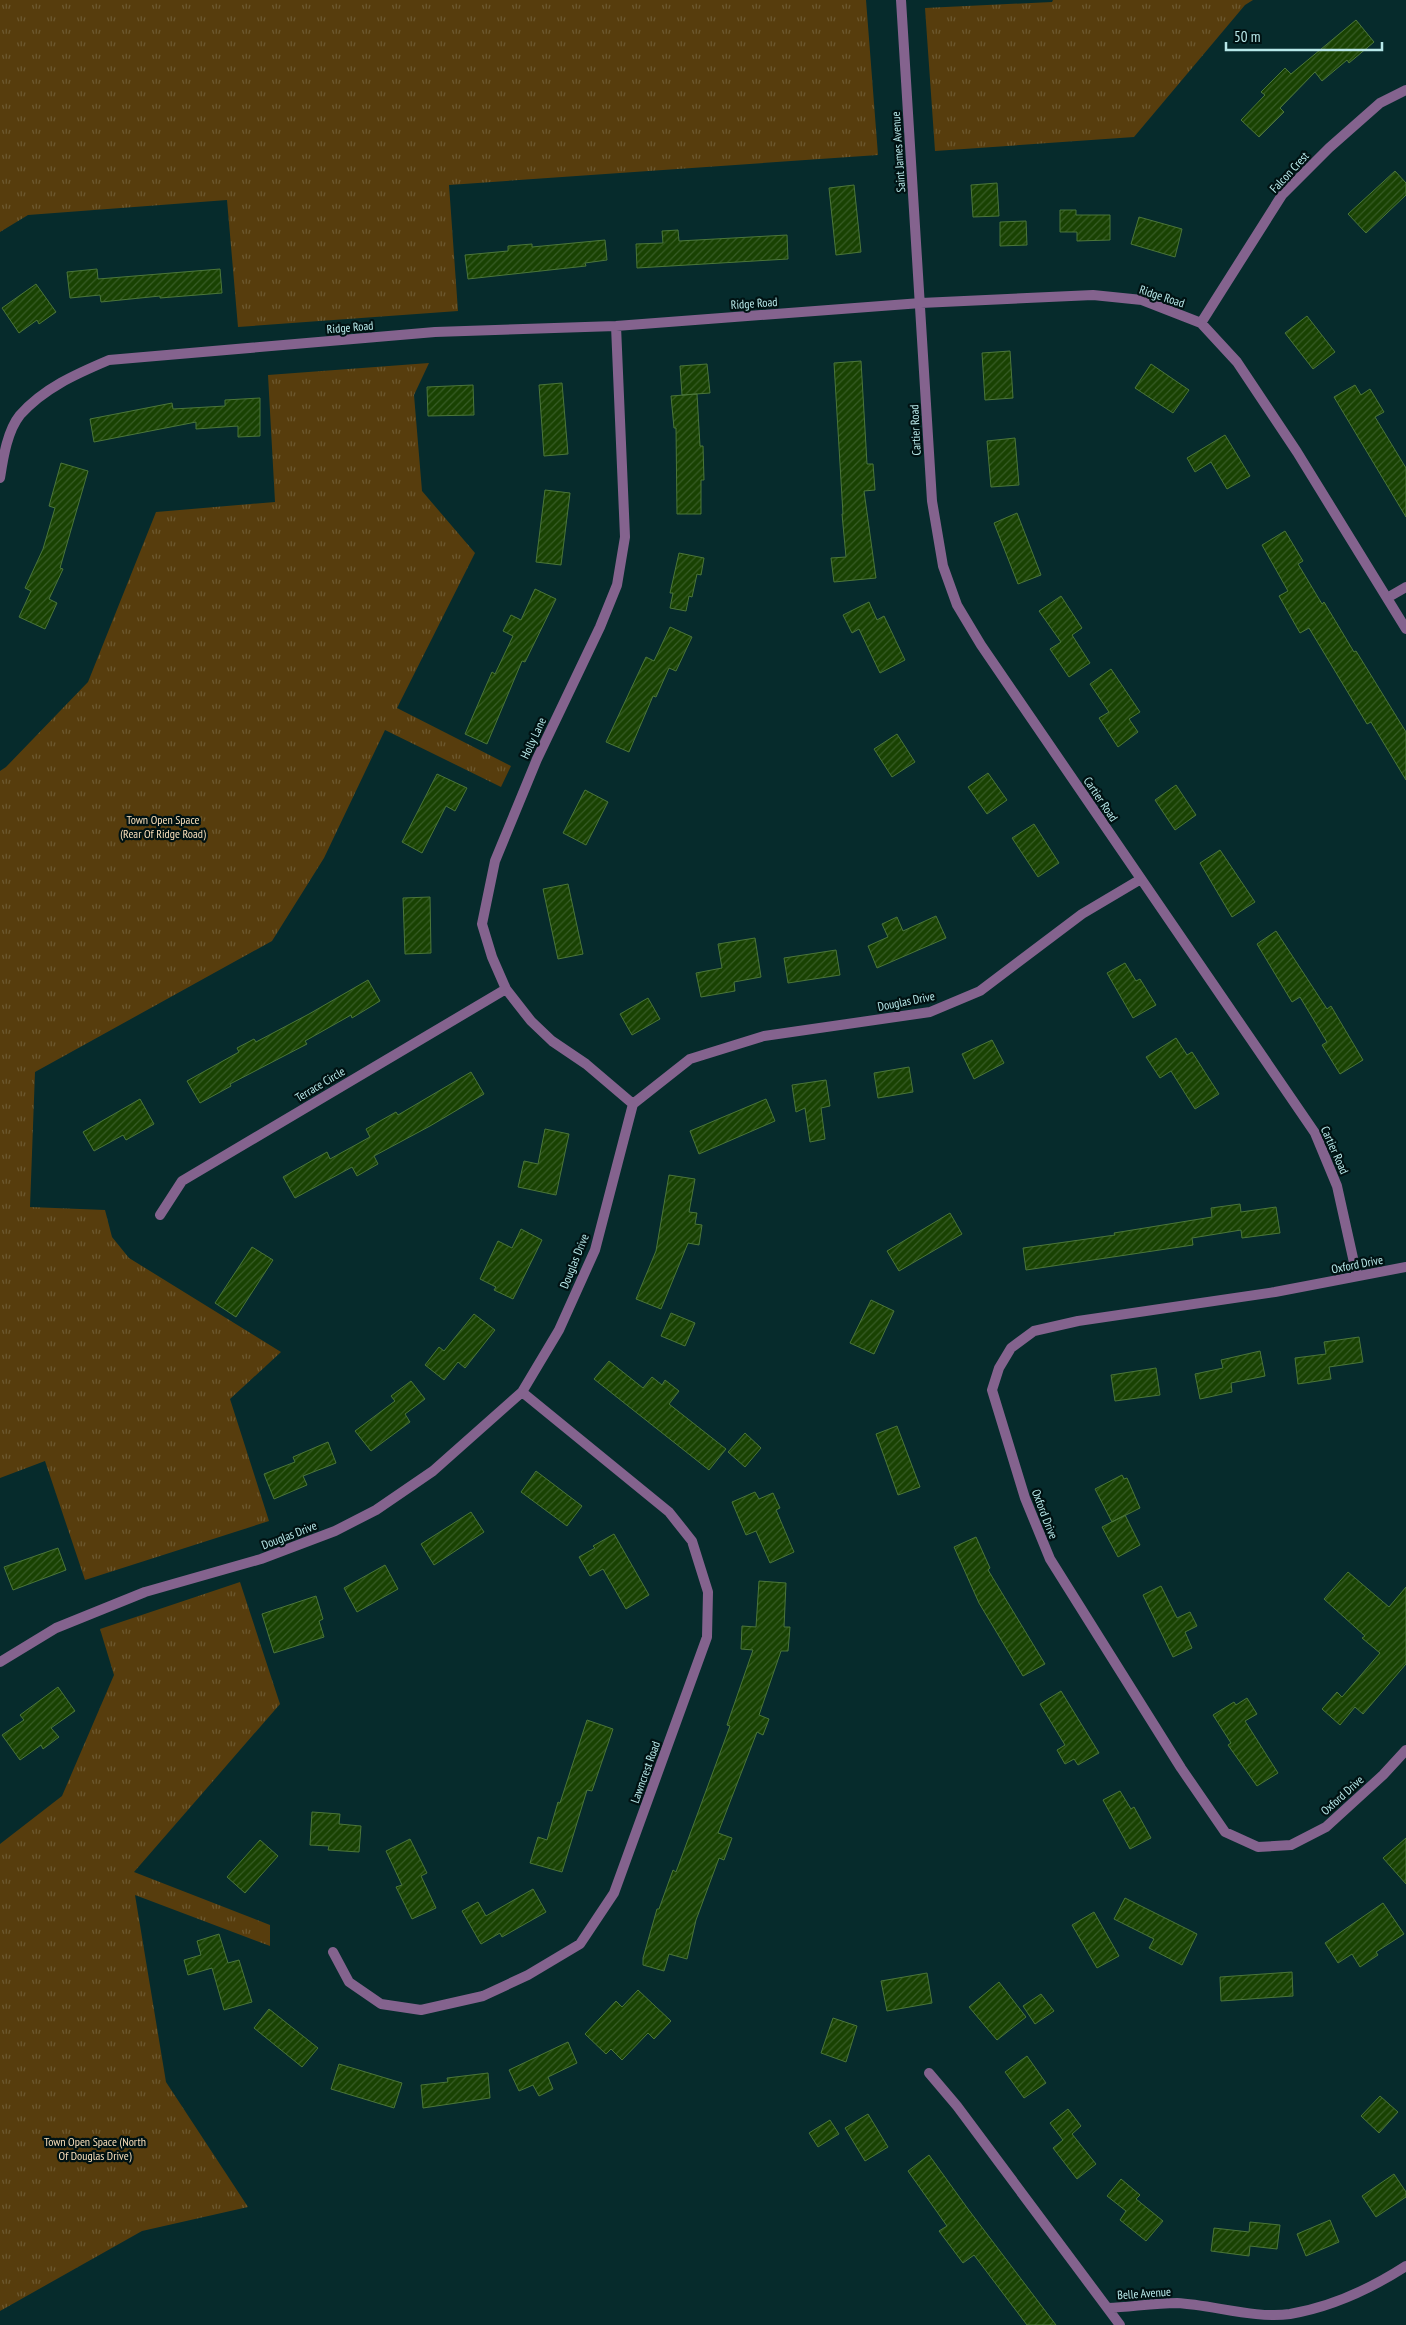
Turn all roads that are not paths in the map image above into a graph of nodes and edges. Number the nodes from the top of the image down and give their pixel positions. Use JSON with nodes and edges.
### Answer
{"nodes":[{"id":1,"x":901,"y":0,"type":"edge"},
{"id":2,"x":1406,"y":90,"type":"edge"},
{"id":3,"x":921,"y":303,"type":"junction"},
{"id":4,"x":1201,"y":322,"type":"junction"},
{"id":5,"x":616,"y":326,"type":"junction"},
{"id":6,"x":0,"y":478,"type":"edge"},
{"id":7,"x":1406,"y":587,"type":"edge"},
{"id":8,"x":1387,"y":598,"type":"junction"},
{"id":9,"x":1406,"y":629,"type":"edge"},
{"id":10,"x":1141,"y":879,"type":"junction"},
{"id":11,"x":506,"y":989,"type":"junction"},
{"id":12,"x":633,"y":1104,"type":"junction"},
{"id":13,"x":160,"y":1215,"type":"dead end"},
{"id":14,"x":1406,"y":1266,"type":"edge"},
{"id":15,"x":1358,"y":1276,"type":"junction"},
{"id":16,"x":522,"y":1392,"type":"junction"},
{"id":17,"x":0,"y":1662,"type":"edge"},
{"id":18,"x":1406,"y":1750,"type":"edge"},
{"id":19,"x":333,"y":1952,"type":"dead end"},
{"id":20,"x":929,"y":2073,"type":"dead end"},
{"id":21,"x":1406,"y":2266,"type":"edge"},
{"id":22,"x":1108,"y":2308,"type":"junction"},
{"id":23,"x":1120,"y":2325,"type":"edge"}],
"edges":[{"from":1,"to":3,"type":"street","name":"Saint James Avenue"},
{"from":2,"to":4,"type":"street","name":"Falcon Crest"},
{"from":3,"to":4,"type":"street","name":"Ridge Road"},
{"from":3,"to":5,"type":"street","name":"Ridge Road"},
{"from":3,"to":10,"type":"street","name":"Cartier Road"},
{"from":4,"to":8,"type":"street","name":"Ridge Road"},
{"from":5,"to":6,"type":"street","name":"Ridge Road"},
{"from":5,"to":11,"type":"street","name":"Holly Lane"},
{"from":7,"to":8,"type":"street"},
{"from":8,"to":9,"type":"street","name":"Ridge Road"},
{"from":10,"to":12,"type":"street","name":"Douglas Drive"},
{"from":10,"to":15,"type":"street","name":"Cartier Road"},
{"from":11,"to":12,"type":"street","name":"Holly Lane"},
{"from":11,"to":13,"type":"street","name":"Terrace Circle"},
{"from":12,"to":16,"type":"street","name":"Douglas Drive"},
{"from":14,"to":15,"type":"street","name":"Oxford Drive"},
{"from":15,"to":18,"type":"street","name":"Oxford Drive"},
{"from":16,"to":17,"type":"street","name":"Douglas Drive"},
{"from":16,"to":19,"type":"street","name":"Lawncrest Road"},
{"from":20,"to":22,"type":"street","name":"Belle Avenue"},
{"from":21,"to":22,"type":"street","name":"Belle Avenue"},
{"from":22,"to":23,"type":"street"}]}
